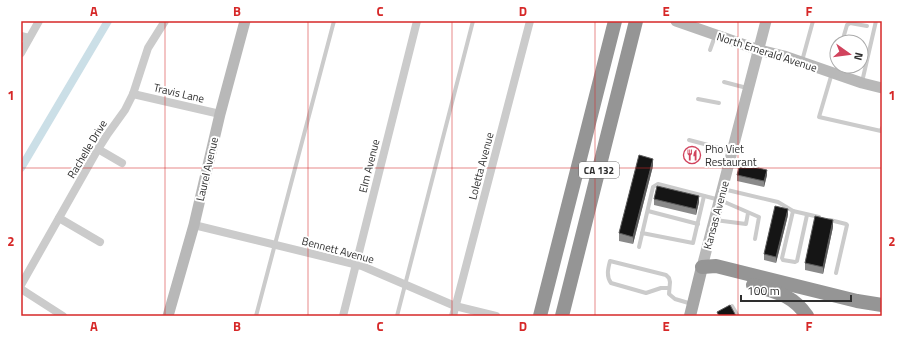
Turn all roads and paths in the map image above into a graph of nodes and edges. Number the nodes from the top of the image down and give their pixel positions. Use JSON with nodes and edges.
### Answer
{"nodes":[{"id":1,"x":39,"y":21,"type":"edge"},
{"id":2,"x":165,"y":21,"type":"edge"},
{"id":3,"x":245,"y":21,"type":"edge"},
{"id":4,"x":334,"y":21,"type":"edge"},
{"id":5,"x":417,"y":21,"type":"edge"},
{"id":6,"x":472,"y":21,"type":"edge"},
{"id":7,"x":530,"y":21,"type":"edge"},
{"id":8,"x":615,"y":21,"type":"edge"},
{"id":9,"x":766,"y":21,"type":"edge"},
{"id":10,"x":813,"y":21,"type":"edge"},
{"id":11,"x":876,"y":21,"type":"edge"},
{"id":12,"x":636,"y":22,"type":"edge"},
{"id":13,"x":681,"y":22,"type":"edge"},
{"id":14,"x":867,"y":26,"type":"dead end"},
{"id":15,"x":844,"y":34,"type":"edge"},
{"id":16,"x":715,"y":35,"type":"junction"},
{"id":17,"x":21,"y":36,"type":"edge"},
{"id":18,"x":30,"y":38,"type":"junction"},
{"id":19,"x":710,"y":50,"type":"dead end"},
{"id":20,"x":759,"y":50,"type":"junction"},
{"id":21,"x":21,"y":52,"type":"edge"},
{"id":22,"x":801,"y":62,"type":"junction"},
{"id":23,"x":829,"y":70,"type":"edge"},
{"id":24,"x":836,"y":74,"type":"edge"},
{"id":25,"x":842,"y":74,"type":"edge"},
{"id":26,"x":724,"y":82,"type":"dead end"},
{"id":27,"x":862,"y":83,"type":"junction"},
{"id":28,"x":749,"y":88,"type":"junction"},
{"id":29,"x":882,"y":88,"type":"edge"},
{"id":30,"x":134,"y":94,"type":"junction"},
{"id":31,"x":698,"y":99,"type":"dead end"},
{"id":32,"x":718,"y":103,"type":"dead end"},
{"id":33,"x":220,"y":114,"type":"junction"},
{"id":34,"x":590,"y":118,"type":"junction"},
{"id":35,"x":882,"y":128,"type":"edge"},
{"id":36,"x":689,"y":140,"type":"dead end"},
{"id":37,"x":98,"y":149,"type":"junction"},
{"id":38,"x":732,"y":151,"type":"junction"},
{"id":39,"x":122,"y":163,"type":"dead end"},
{"id":40,"x":723,"y":189,"type":"junction"},
{"id":41,"x":704,"y":196,"type":"junction"},
{"id":42,"x":720,"y":200,"type":"junction"},
{"id":43,"x":648,"y":211,"type":"junction"},
{"id":44,"x":793,"y":211,"type":"junction"},
{"id":45,"x":748,"y":213,"type":"junction"},
{"id":46,"x":807,"y":214,"type":"junction"},
{"id":47,"x":59,"y":218,"type":"junction"},
{"id":48,"x":715,"y":220,"type":"junction"},
{"id":49,"x":698,"y":224,"type":"junction"},
{"id":50,"x":194,"y":225,"type":"junction"},
{"id":51,"x":642,"y":233,"type":"junction"},
{"id":52,"x":755,"y":239,"type":"dead end"},
{"id":53,"x":100,"y":242,"type":"dead end"},
{"id":54,"x":274,"y":245,"type":"junction"},
{"id":55,"x":638,"y":248,"type":"dead end"},
{"id":56,"x":356,"y":265,"type":"junction"},
{"id":57,"x":702,"y":266,"type":"junction"},
{"id":58,"x":836,"y":273,"type":"dead end"},
{"id":59,"x":21,"y":285,"type":"edge"},
{"id":60,"x":404,"y":285,"type":"junction"},
{"id":61,"x":670,"y":288,"type":"junction"},
{"id":62,"x":21,"y":289,"type":"edge"},
{"id":63,"x":693,"y":304,"type":"junction"},
{"id":64,"x":882,"y":305,"type":"edge"},
{"id":65,"x":455,"y":306,"type":"junction"},
{"id":66,"x":732,"y":306,"type":"edge"},
{"id":67,"x":63,"y":316,"type":"edge"},
{"id":68,"x":168,"y":316,"type":"edge"},
{"id":69,"x":256,"y":316,"type":"edge"},
{"id":70,"x":343,"y":316,"type":"edge"},
{"id":71,"x":397,"y":316,"type":"edge"},
{"id":72,"x":453,"y":316,"type":"edge"},
{"id":73,"x":496,"y":316,"type":"edge"},
{"id":74,"x":530,"y":316,"type":"edge"},
{"id":75,"x":540,"y":316,"type":"edge"},
{"id":76,"x":562,"y":316,"type":"edge"},
{"id":77,"x":690,"y":316,"type":"edge"},
{"id":78,"x":738,"y":316,"type":"edge"},
{"id":79,"x":807,"y":316,"type":"edge"}],
"edges":[{"from":1,"to":18,"type":"street"},
{"from":2,"to":30,"type":"street","name":"Rachelle Drive"},
{"from":3,"to":33,"type":"street","name":"Laurel Avenue"},
{"from":4,"to":54,"type":"lane"},
{"from":5,"to":56,"type":"street","name":"Elm Avenue"},
{"from":6,"to":60,"type":"lane"},
{"from":7,"to":65,"type":"street","name":"Loletta Avenue"},
{"from":8,"to":34,"type":"highway","number":"CA 132"},
{"from":9,"to":20,"type":"street","name":"Kansas Avenue"},
{"from":10,"to":22,"type":"lane"},
{"from":11,"to":27,"type":"lane"},
{"from":12,"to":76,"type":"highway","number":"CA 132"},
{"from":13,"to":16,"type":"street","name":"North Emerald Avenue"},
{"from":14,"to":15,"type":"lane"},
{"from":16,"to":19,"type":"lane"},
{"from":16,"to":20,"type":"street","name":"North Emerald Avenue"},
{"from":17,"to":18,"type":"street"},
{"from":18,"to":21,"type":"street"},
{"from":20,"to":22,"type":"street","name":"North Emerald Avenue"},
{"from":20,"to":28,"type":"street","name":"Kansas Avenue"},
{"from":22,"to":23,"type":"street","name":"North Emerald Avenue"},
{"from":24,"to":35,"type":"lane"},
{"from":25,"to":27,"type":"street","name":"North Emerald Avenue"},
{"from":26,"to":28,"type":"lane"},
{"from":27,"to":29,"type":"street","name":"North Emerald Avenue"},
{"from":28,"to":38,"type":"street","name":"Kansas Avenue"},
{"from":30,"to":33,"type":"street","name":"Travis Lane"},
{"from":30,"to":37,"type":"street","name":"Rachelle Drive"},
{"from":31,"to":32,"type":"lane"},
{"from":33,"to":50,"type":"street","name":"Laurel Avenue"},
{"from":34,"to":74,"type":"highway","number":"CA 132"},
{"from":34,"to":75,"type":"highway"},
{"from":36,"to":38,"type":"lane"},
{"from":37,"to":39,"type":"street"},
{"from":37,"to":47,"type":"street","name":"Rachelle Drive"},
{"from":38,"to":40,"type":"street","name":"Kansas Avenue"},
{"from":40,"to":42,"type":"street","name":"Kansas Avenue"},
{"from":40,"to":44,"type":"lane"},
{"from":41,"to":42,"type":"lane"},
{"from":41,"to":43,"type":"lane"},
{"from":41,"to":49,"type":"lane"},
{"from":42,"to":45,"type":"lane"},
{"from":42,"to":48,"type":"street","name":"Kansas Avenue"},
{"from":43,"to":49,"type":"lane"},
{"from":43,"to":51,"type":"lane"},
{"from":44,"to":46,"type":"lane"},
{"from":44,"to":46,"type":"lane"},
{"from":45,"to":48,"type":"lane"},
{"from":45,"to":52,"type":"lane"},
{"from":46,"to":58,"type":"lane"},
{"from":47,"to":53,"type":"street"},
{"from":47,"to":59,"type":"street","name":"Rachelle Drive"},
{"from":48,"to":57,"type":"street","name":"Kansas Avenue"},
{"from":49,"to":51,"type":"lane"},
{"from":50,"to":54,"type":"street","name":"Bennett Avenue"},
{"from":50,"to":68,"type":"street","name":"Laurel Avenue"},
{"from":51,"to":55,"type":"lane"},
{"from":54,"to":56,"type":"street","name":"Bennett Avenue"},
{"from":54,"to":69,"type":"lane"},
{"from":56,"to":60,"type":"street","name":"Bennett Avenue"},
{"from":56,"to":70,"type":"street","name":"Elm Avenue"},
{"from":57,"to":63,"type":"main road","name":"Kansas Avenue"},
{"from":57,"to":64,"type":"highway"},
{"from":57,"to":79,"type":"highway"},
{"from":60,"to":65,"type":"street","name":"Bennett Avenue"},
{"from":60,"to":71,"type":"lane"},
{"from":61,"to":61,"type":"lane"},
{"from":61,"to":63,"type":"lane"},
{"from":62,"to":67,"type":"street"},
{"from":63,"to":77,"type":"main road","name":"Kansas Avenue"},
{"from":65,"to":72,"type":"street","name":"Loletta Avenue"},
{"from":65,"to":73,"type":"street","name":"Bennett Avenue"},
{"from":66,"to":78,"type":"lane"}]}
